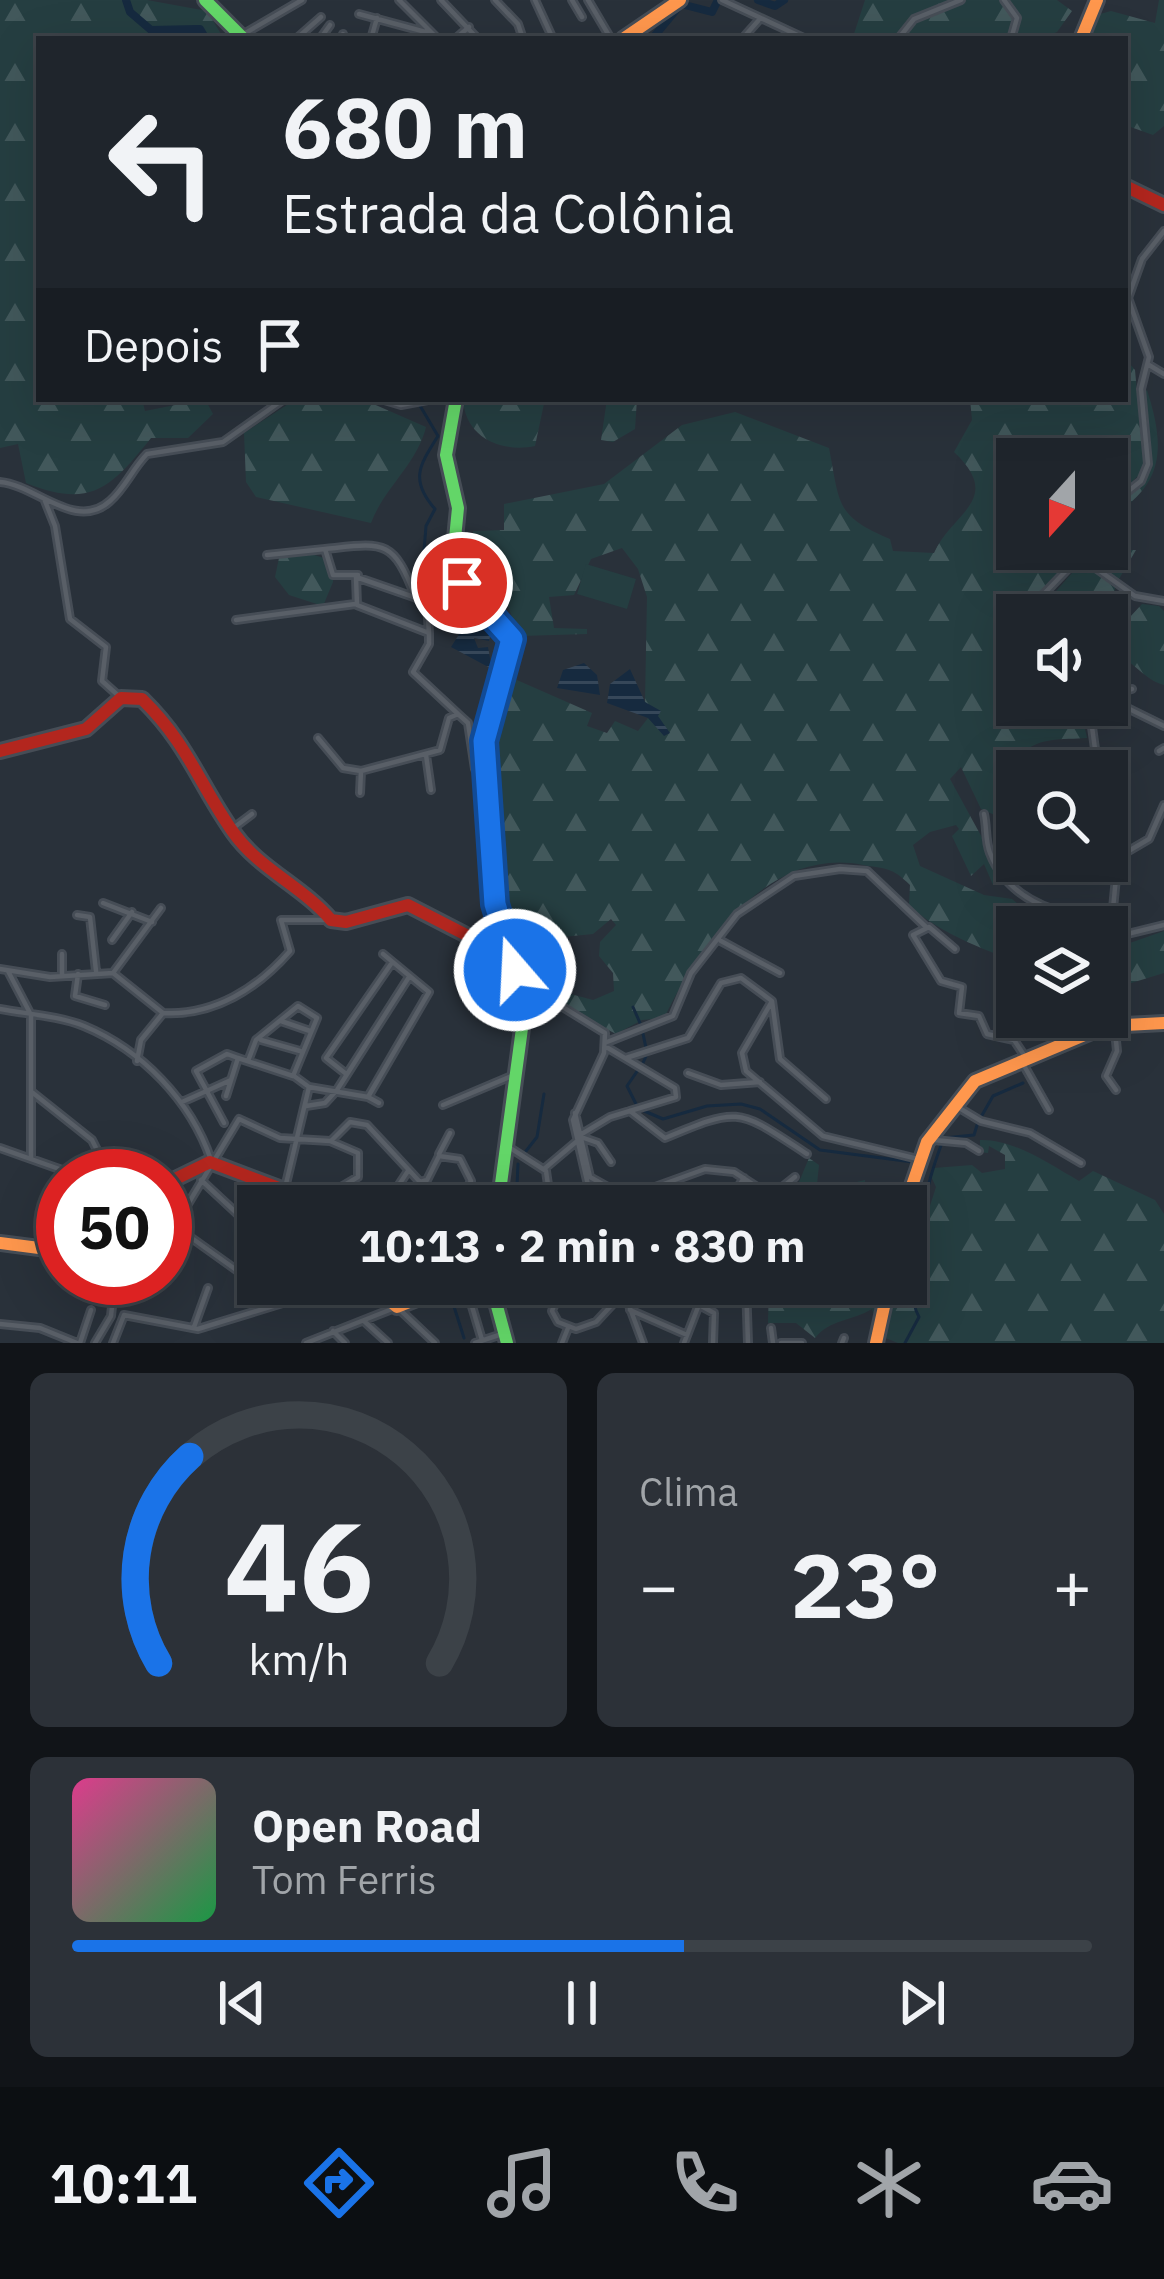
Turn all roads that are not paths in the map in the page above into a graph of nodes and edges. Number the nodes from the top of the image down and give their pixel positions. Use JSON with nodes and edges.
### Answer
{"nodes":[{"id":1,"x":302,"y":0,"type":"edge"},
{"id":2,"x":399,"y":0,"type":"edge"},
{"id":3,"x":441,"y":0,"type":"edge"},
{"id":4,"x":495,"y":0,"type":"edge"},
{"id":5,"x":536,"y":0,"type":"edge"},
{"id":6,"x":572,"y":0,"type":"edge"},
{"id":7,"x":588,"y":0,"type":"edge"},
{"id":8,"x":680,"y":0,"type":"edge"},
{"id":9,"x":722,"y":0,"type":"edge"},
{"id":10,"x":961,"y":0,"type":"edge"},
{"id":11,"x":1004,"y":0,"type":"edge"},
{"id":12,"x":1097,"y":0,"type":"edge"},
{"id":13,"x":212,"y":1,"type":"edge"},
{"id":14,"x":359,"y":14,"type":"dead end"},
{"id":15,"x":321,"y":16,"type":"dead end"},
{"id":16,"x":582,"y":17,"type":"dead end"},
{"id":17,"x":377,"y":18,"type":"junction"},
{"id":18,"x":758,"y":21,"type":"junction"},
{"id":19,"x":330,"y":25,"type":"dead end"},
{"id":20,"x":469,"y":26,"type":"junction"},
{"id":21,"x":411,"y":28,"type":"junction"},
{"id":22,"x":242,"y":36,"type":"edge"},
{"id":23,"x":245,"y":36,"type":"edge"},
{"id":24,"x":299,"y":36,"type":"edge"},
{"id":25,"x":322,"y":36,"type":"edge"},
{"id":26,"x":372,"y":36,"type":"edge"},
{"id":27,"x":405,"y":36,"type":"edge"},
{"id":28,"x":432,"y":36,"type":"edge"},
{"id":29,"x":434,"y":36,"type":"edge"},
{"id":30,"x":458,"y":36,"type":"edge"},
{"id":31,"x":476,"y":36,"type":"edge"},
{"id":32,"x":522,"y":36,"type":"edge"},
{"id":33,"x":552,"y":36,"type":"edge"},
{"id":34,"x":608,"y":36,"type":"edge"},
{"id":35,"x":627,"y":36,"type":"edge"},
{"id":36,"x":745,"y":36,"type":"edge"},
{"id":37,"x":798,"y":36,"type":"edge"},
{"id":38,"x":900,"y":36,"type":"edge"},
{"id":39,"x":1012,"y":36,"type":"edge"},
{"id":40,"x":1082,"y":36,"type":"edge"},
{"id":41,"x":1128,"y":187,"type":"edge"},
{"id":42,"x":1164,"y":205,"type":"edge"},
{"id":43,"x":1164,"y":231,"type":"edge"},
{"id":44,"x":1149,"y":364,"type":"junction"},
{"id":45,"x":1164,"y":374,"type":"edge"},
{"id":46,"x":280,"y":402,"type":"edge"},
{"id":47,"x":455,"y":402,"type":"edge"},
{"id":48,"x":0,"y":482,"type":"edge"},
{"id":49,"x":1128,"y":489,"type":"edge"},
{"id":50,"x":43,"y":496,"type":"junction"},
{"id":51,"x":325,"y":549,"type":"junction"},
{"id":52,"x":267,"y":555,"type":"dead end"},
{"id":53,"x":1071,"y":570,"type":"edge"},
{"id":54,"x":1098,"y":570,"type":"edge"},
{"id":55,"x":358,"y":575,"type":"junction"},
{"id":56,"x":468,"y":591,"type":"junction"},
{"id":57,"x":1045,"y":594,"type":"edge"},
{"id":58,"x":415,"y":597,"type":"junction"},
{"id":59,"x":1164,"y":601,"type":"edge"},
{"id":60,"x":427,"y":602,"type":"junction"},
{"id":61,"x":356,"y":604,"type":"junction"},
{"id":62,"x":236,"y":620,"type":"dead end"},
{"id":63,"x":429,"y":633,"type":"junction"},
{"id":64,"x":1132,"y":689,"type":"dead end"},
{"id":65,"x":1128,"y":690,"type":"edge"},
{"id":66,"x":121,"y":698,"type":"junction"},
{"id":67,"x":1128,"y":707,"type":"edge"},
{"id":68,"x":458,"y":714,"type":"junction"},
{"id":69,"x":1164,"y":722,"type":"edge"},
{"id":70,"x":318,"y":738,"type":"dead end"},
{"id":71,"x":0,"y":751,"type":"edge"},
{"id":72,"x":427,"y":755,"type":"junction"},
{"id":73,"x":361,"y":771,"type":"junction"},
{"id":74,"x":487,"y":782,"type":"junction"},
{"id":75,"x":431,"y":790,"type":"dead end"},
{"id":76,"x":359,"y":793,"type":"dead end"},
{"id":77,"x":1164,"y":805,"type":"edge"},
{"id":78,"x":252,"y":814,"type":"dead end"},
{"id":79,"x":983,"y":814,"type":"dead end"},
{"id":80,"x":231,"y":830,"type":"junction"},
{"id":81,"x":1128,"y":851,"type":"edge"},
{"id":82,"x":103,"y":903,"type":"dead end"},
{"id":83,"x":1044,"y":906,"type":"edge"},
{"id":84,"x":161,"y":908,"type":"dead end"},
{"id":85,"x":132,"y":912,"type":"junction"},
{"id":86,"x":77,"y":914,"type":"dead end"},
{"id":87,"x":331,"y":920,"type":"junction"},
{"id":88,"x":152,"y":922,"type":"junction"},
{"id":89,"x":1164,"y":925,"type":"edge"},
{"id":90,"x":926,"y":927,"type":"junction"},
{"id":91,"x":1128,"y":934,"type":"edge"},
{"id":92,"x":112,"y":940,"type":"dead end"},
{"id":93,"x":721,"y":941,"type":"junction"},
{"id":94,"x":955,"y":949,"type":"dead end"},
{"id":95,"x":62,"y":954,"type":"dead end"},
{"id":96,"x":383,"y":954,"type":"dead end"},
{"id":97,"x":513,"y":960,"type":"junction"},
{"id":98,"x":391,"y":964,"type":"junction"},
{"id":99,"x":0,"y":969,"type":"edge"},
{"id":100,"x":8,"y":971,"type":"junction"},
{"id":101,"x":96,"y":971,"type":"junction"},
{"id":102,"x":780,"y":973,"type":"dead end"},
{"id":103,"x":79,"y":974,"type":"junction"},
{"id":104,"x":112,"y":974,"type":"junction"},
{"id":105,"x":62,"y":976,"type":"junction"},
{"id":106,"x":409,"y":977,"type":"junction"},
{"id":107,"x":518,"y":978,"type":"junction"},
{"id":108,"x":772,"y":1001,"type":"junction"},
{"id":109,"x":105,"y":1005,"type":"dead end"},
{"id":110,"x":0,"y":1009,"type":"edge"},
{"id":111,"x":163,"y":1013,"type":"junction"},
{"id":112,"x":31,"y":1015,"type":"junction"},
{"id":113,"x":281,"y":1022,"type":"junction"},
{"id":114,"x":1164,"y":1023,"type":"edge"},
{"id":115,"x":1128,"y":1024,"type":"edge"},
{"id":116,"x":310,"y":1031,"type":"junction"},
{"id":117,"x":1075,"y":1038,"type":"edge"},
{"id":118,"x":1114,"y":1038,"type":"edge"},
{"id":119,"x":261,"y":1040,"type":"junction"},
{"id":120,"x":607,"y":1044,"type":"junction"},
{"id":121,"x":300,"y":1052,"type":"junction"},
{"id":122,"x":238,"y":1058,"type":"junction"},
{"id":123,"x":626,"y":1058,"type":"junction"},
{"id":124,"x":137,"y":1061,"type":"junction"},
{"id":125,"x":248,"y":1061,"type":"junction"},
{"id":126,"x":1024,"y":1061,"type":"junction"},
{"id":127,"x":519,"y":1073,"type":"junction"},
{"id":128,"x":688,"y":1073,"type":"dead end"},
{"id":129,"x":346,"y":1074,"type":"junction"},
{"id":130,"x":293,"y":1076,"type":"junction"},
{"id":131,"x":231,"y":1080,"type":"junction"},
{"id":132,"x":760,"y":1082,"type":"junction"},
{"id":133,"x":718,"y":1084,"type":"junction"},
{"id":134,"x":309,"y":1087,"type":"junction"},
{"id":135,"x":708,"y":1089,"type":"dead end"},
{"id":136,"x":337,"y":1090,"type":"junction"},
{"id":137,"x":1116,"y":1090,"type":"dead end"},
{"id":138,"x":207,"y":1091,"type":"junction"},
{"id":139,"x":33,"y":1093,"type":"junction"},
{"id":140,"x":226,"y":1096,"type":"dead end"},
{"id":141,"x":368,"y":1096,"type":"junction"},
{"id":142,"x":826,"y":1099,"type":"dead end"},
{"id":143,"x":182,"y":1102,"type":"junction"},
{"id":144,"x":379,"y":1103,"type":"dead end"},
{"id":145,"x":953,"y":1104,"type":"junction"},
{"id":146,"x":443,"y":1105,"type":"dead end"},
{"id":147,"x":306,"y":1106,"type":"junction"},
{"id":148,"x":1049,"y":1110,"type":"dead end"},
{"id":149,"x":630,"y":1112,"type":"junction"},
{"id":150,"x":224,"y":1123,"type":"dead end"},
{"id":151,"x":450,"y":1132,"type":"dead end"},
{"id":152,"x":580,"y":1137,"type":"junction"},
{"id":153,"x":928,"y":1140,"type":"junction"},
{"id":154,"x":295,"y":1141,"type":"junction"},
{"id":155,"x":330,"y":1141,"type":"junction"},
{"id":156,"x":507,"y":1145,"type":"junction"},
{"id":157,"x":0,"y":1148,"type":"edge"},
{"id":158,"x":98,"y":1149,"type":"edge"},
{"id":159,"x":979,"y":1151,"type":"dead end"},
{"id":160,"x":807,"y":1154,"type":"dead end"},
{"id":161,"x":439,"y":1156,"type":"junction"},
{"id":162,"x":31,"y":1157,"type":"junction"},
{"id":163,"x":36,"y":1159,"type":"edge"},
{"id":164,"x":918,"y":1159,"type":"junction"},
{"id":165,"x":211,"y":1161,"type":"junction"},
{"id":166,"x":611,"y":1162,"type":"dead end"},
{"id":167,"x":1081,"y":1163,"type":"dead end"},
{"id":168,"x":544,"y":1168,"type":"junction"},
{"id":169,"x":192,"y":1170,"type":"edge"},
{"id":170,"x":408,"y":1171,"type":"junction"},
{"id":171,"x":795,"y":1177,"type":"dead end"},
{"id":172,"x":744,"y":1178,"type":"junction"},
{"id":173,"x":201,"y":1180,"type":"junction"},
{"id":174,"x":349,"y":1183,"type":"junction"},
{"id":175,"x":276,"y":1185,"type":"edge"},
{"id":176,"x":285,"y":1185,"type":"edge"},
{"id":177,"x":346,"y":1185,"type":"edge"},
{"id":178,"x":351,"y":1185,"type":"edge"},
{"id":179,"x":399,"y":1185,"type":"edge"},
{"id":180,"x":466,"y":1185,"type":"edge"},
{"id":181,"x":501,"y":1185,"type":"edge"},
{"id":182,"x":551,"y":1185,"type":"edge"},
{"id":183,"x":588,"y":1185,"type":"edge"},
{"id":184,"x":605,"y":1185,"type":"edge"},
{"id":185,"x":658,"y":1185,"type":"edge"},
{"id":186,"x":739,"y":1185,"type":"edge"},
{"id":187,"x":910,"y":1185,"type":"edge"},
{"id":188,"x":192,"y":1196,"type":"edge"},
{"id":189,"x":237,"y":1212,"type":"edge"},
{"id":190,"x":192,"y":1237,"type":"edge"},
{"id":191,"x":0,"y":1243,"type":"edge"},
{"id":192,"x":36,"y":1248,"type":"edge"},
{"id":193,"x":237,"y":1274,"type":"edge"},
{"id":194,"x":208,"y":1288,"type":"dead end"},
{"id":195,"x":112,"y":1305,"type":"edge"},
{"id":196,"x":269,"y":1305,"type":"edge"},
{"id":197,"x":395,"y":1305,"type":"edge"},
{"id":198,"x":402,"y":1305,"type":"edge"},
{"id":199,"x":471,"y":1305,"type":"edge"},
{"id":200,"x":496,"y":1305,"type":"edge"},
{"id":201,"x":554,"y":1305,"type":"edge"},
{"id":202,"x":611,"y":1305,"type":"edge"},
{"id":203,"x":628,"y":1305,"type":"edge"},
{"id":204,"x":699,"y":1305,"type":"edge"},
{"id":205,"x":703,"y":1305,"type":"edge"},
{"id":206,"x":747,"y":1305,"type":"edge"},
{"id":207,"x":884,"y":1305,"type":"edge"},
{"id":208,"x":397,"y":1307,"type":"junction"},
{"id":209,"x":91,"y":1310,"type":"dead end"},
{"id":210,"x":630,"y":1310,"type":"junction"},
{"id":211,"x":364,"y":1321,"type":"junction"},
{"id":212,"x":0,"y":1324,"type":"edge"},
{"id":213,"x":568,"y":1328,"type":"junction"},
{"id":214,"x":771,"y":1328,"type":"dead end"},
{"id":215,"x":194,"y":1330,"type":"junction"},
{"id":216,"x":333,"y":1331,"type":"junction"},
{"id":217,"x":687,"y":1335,"type":"junction"},
{"id":218,"x":504,"y":1339,"type":"edge"},
{"id":219,"x":642,"y":1339,"type":"edge"},
{"id":220,"x":479,"y":1342,"type":"edge"},
{"id":221,"x":79,"y":1343,"type":"edge"},
{"id":222,"x":94,"y":1343,"type":"edge"},
{"id":223,"x":113,"y":1343,"type":"edge"},
{"id":224,"x":306,"y":1343,"type":"edge"},
{"id":225,"x":345,"y":1343,"type":"edge"},
{"id":226,"x":388,"y":1343,"type":"edge"},
{"id":227,"x":434,"y":1343,"type":"edge"},
{"id":228,"x":562,"y":1343,"type":"edge"},
{"id":229,"x":633,"y":1343,"type":"edge"},
{"id":230,"x":684,"y":1343,"type":"edge"},
{"id":231,"x":713,"y":1343,"type":"edge"},
{"id":232,"x":748,"y":1343,"type":"edge"},
{"id":233,"x":777,"y":1343,"type":"edge"},
{"id":234,"x":802,"y":1343,"type":"edge"},
{"id":235,"x":876,"y":1343,"type":"edge"}],
"edges":[{"from":1,"to":23,"type":"street"},
{"from":2,"to":29,"type":"street"},
{"from":3,"to":20,"type":"street"},
{"from":4,"to":32,"type":"street"},
{"from":5,"to":33,"type":"street"},
{"from":6,"to":16,"type":"street"},
{"from":7,"to":34,"type":"street"},
{"from":8,"to":35,"type":"main road"},
{"from":9,"to":18,"type":"street"},
{"from":10,"to":38,"type":"street"},
{"from":11,"to":39,"type":"street"},
{"from":12,"to":40,"type":"main road"},
{"from":13,"to":22,"type":"main road"},
{"from":14,"to":17,"type":"street"},
{"from":15,"to":24,"type":"street"},
{"from":17,"to":21,"type":"street"},
{"from":17,"to":26,"type":"street"},
{"from":18,"to":36,"type":"street"},
{"from":18,"to":37,"type":"street"},
{"from":19,"to":25,"type":"street"},
{"from":20,"to":30,"type":"street"},
{"from":20,"to":31,"type":"street"},
{"from":21,"to":27,"type":"street"},
{"from":21,"to":28,"type":"street"},
{"from":41,"to":42,"type":"main road"},
{"from":43,"to":44,"type":"street"},
{"from":44,"to":45,"type":"street"},
{"from":44,"to":49,"type":"street"},
{"from":46,"to":50,"type":"street"},
{"from":47,"to":56,"type":"main road"},
{"from":48,"to":50,"type":"street"},
{"from":50,"to":66,"type":"street"},
{"from":51,"to":52,"type":"street"},
{"from":51,"to":55,"type":"street"},
{"from":51,"to":58,"type":"street"},
{"from":53,"to":57,"type":"street"},
{"from":54,"to":59,"type":"street"},
{"from":55,"to":58,"type":"street"},
{"from":55,"to":61,"type":"street"},
{"from":56,"to":60,"type":"street"},
{"from":56,"to":74,"type":"main road"},
{"from":58,"to":60,"type":"street"},
{"from":60,"to":63,"type":"street"},
{"from":61,"to":62,"type":"street"},
{"from":61,"to":63,"type":"street"},
{"from":63,"to":68,"type":"street"},
{"from":64,"to":65,"type":"street"},
{"from":66,"to":71,"type":"main road"},
{"from":66,"to":80,"type":"main road"},
{"from":67,"to":69,"type":"street"},
{"from":68,"to":72,"type":"street"},
{"from":68,"to":74,"type":"street"},
{"from":70,"to":73,"type":"street"},
{"from":72,"to":73,"type":"street"},
{"from":72,"to":75,"type":"street"},
{"from":73,"to":76,"type":"street"},
{"from":74,"to":97,"type":"main road"},
{"from":77,"to":81,"type":"street"},
{"from":78,"to":80,"type":"street"},
{"from":79,"to":83,"type":"street"},
{"from":80,"to":87,"type":"main road"},
{"from":82,"to":85,"type":"street"},
{"from":84,"to":88,"type":"street"},
{"from":85,"to":88,"type":"street"},
{"from":85,"to":92,"type":"street"},
{"from":86,"to":101,"type":"street"},
{"from":87,"to":97,"type":"main road"},
{"from":87,"to":111,"type":"street"},
{"from":88,"to":104,"type":"street"},
{"from":89,"to":91,"type":"street"},
{"from":90,"to":93,"type":"street"},
{"from":90,"to":94,"type":"street"},
{"from":90,"to":126,"type":"street"},
{"from":93,"to":102,"type":"street"},
{"from":93,"to":120,"type":"street"},
{"from":95,"to":105,"type":"street"},
{"from":96,"to":98,"type":"street"},
{"from":97,"to":107,"type":"main road"},
{"from":98,"to":106,"type":"street"},
{"from":98,"to":129,"type":"street"},
{"from":99,"to":100,"type":"street"},
{"from":100,"to":105,"type":"street"},
{"from":100,"to":112,"type":"street"},
{"from":101,"to":103,"type":"street"},
{"from":101,"to":104,"type":"street"},
{"from":103,"to":105,"type":"street"},
{"from":103,"to":109,"type":"street"},
{"from":104,"to":111,"type":"street"},
{"from":106,"to":129,"type":"street"},
{"from":106,"to":141,"type":"street"},
{"from":107,"to":120,"type":"street"},
{"from":107,"to":127,"type":"main road"},
{"from":108,"to":123,"type":"street"},
{"from":108,"to":132,"type":"street"},
{"from":108,"to":142,"type":"street"},
{"from":110,"to":112,"type":"street"},
{"from":111,"to":124,"type":"street"},
{"from":112,"to":124,"type":"street"},
{"from":112,"to":139,"type":"street"},
{"from":113,"to":116,"type":"street"},
{"from":113,"to":116,"type":"street"},
{"from":113,"to":119,"type":"street"},
{"from":114,"to":115,"type":"main road"},
{"from":116,"to":121,"type":"street"},
{"from":117,"to":126,"type":"main road"},
{"from":118,"to":137,"type":"street"},
{"from":119,"to":121,"type":"street"},
{"from":119,"to":125,"type":"street"},
{"from":120,"to":123,"type":"street"},
{"from":120,"to":152,"type":"street"},
{"from":121,"to":130,"type":"street"},
{"from":122,"to":125,"type":"street"},
{"from":122,"to":131,"type":"street"},
{"from":122,"to":138,"type":"street"},
{"from":123,"to":149,"type":"street"},
{"from":124,"to":143,"type":"street"},
{"from":125,"to":130,"type":"street"},
{"from":126,"to":145,"type":"main road"},
{"from":126,"to":148,"type":"street"},
{"from":127,"to":146,"type":"street"},
{"from":127,"to":156,"type":"main road"},
{"from":128,"to":133,"type":"street"},
{"from":129,"to":136,"type":"street"},
{"from":130,"to":134,"type":"street"},
{"from":131,"to":138,"type":"street"},
{"from":131,"to":140,"type":"street"},
{"from":132,"to":133,"type":"street"},
{"from":132,"to":164,"type":"street"},
{"from":133,"to":135,"type":"street"},
{"from":134,"to":136,"type":"street"},
{"from":134,"to":147,"type":"street"},
{"from":136,"to":141,"type":"street"},
{"from":136,"to":147,"type":"street"},
{"from":138,"to":143,"type":"street"},
{"from":138,"to":150,"type":"street"},
{"from":139,"to":158,"type":"street"},
{"from":139,"to":162,"type":"street"},
{"from":141,"to":144,"type":"street"},
{"from":143,"to":165,"type":"street"},
{"from":145,"to":153,"type":"main road"},
{"from":145,"to":167,"type":"street"},
{"from":147,"to":154,"type":"street"},
{"from":149,"to":152,"type":"street"},
{"from":149,"to":160,"type":"street"},
{"from":151,"to":161,"type":"street"},
{"from":152,"to":166,"type":"street"},
{"from":152,"to":168,"type":"street"},
{"from":152,"to":183,"type":"street"},
{"from":152,"to":184,"type":"street"},
{"from":153,"to":159,"type":"street"},
{"from":153,"to":164,"type":"main road"},
{"from":154,"to":155,"type":"street"},
{"from":154,"to":165,"type":"street"},
{"from":154,"to":176,"type":"street"},
{"from":155,"to":170,"type":"street"},
{"from":155,"to":174,"type":"street"},
{"from":156,"to":168,"type":"street"},
{"from":156,"to":181,"type":"main road"},
{"from":157,"to":162,"type":"street"},
{"from":161,"to":170,"type":"street"},
{"from":161,"to":180,"type":"street"},
{"from":162,"to":163,"type":"street"},
{"from":164,"to":187,"type":"main road"},
{"from":165,"to":169,"type":"main road"},
{"from":165,"to":173,"type":"street"},
{"from":165,"to":175,"type":"main road"},
{"from":168,"to":182,"type":"street"},
{"from":170,"to":179,"type":"street"},
{"from":171,"to":172,"type":"street"},
{"from":172,"to":185,"type":"street"},
{"from":172,"to":186,"type":"street"},
{"from":173,"to":188,"type":"street"},
{"from":173,"to":189,"type":"street"},
{"from":174,"to":177,"type":"street"},
{"from":174,"to":178,"type":"street"},
{"from":190,"to":193,"type":"street"},
{"from":191,"to":192,"type":"main road"},
{"from":194,"to":215,"type":"street"},
{"from":195,"to":222,"type":"street"},
{"from":196,"to":215,"type":"street"},
{"from":197,"to":208,"type":"main road"},
{"from":198,"to":208,"type":"main road"},
{"from":199,"to":220,"type":"street"},
{"from":200,"to":218,"type":"main road"},
{"from":201,"to":213,"type":"street"},
{"from":202,"to":213,"type":"street"},
{"from":203,"to":210,"type":"street"},
{"from":204,"to":217,"type":"street"},
{"from":205,"to":231,"type":"street"},
{"from":206,"to":232,"type":"street"},
{"from":207,"to":235,"type":"main road"},
{"from":208,"to":211,"type":"street"},
{"from":208,"to":227,"type":"street"},
{"from":209,"to":221,"type":"street"},
{"from":210,"to":217,"type":"street"},
{"from":210,"to":219,"type":"street"},
{"from":211,"to":216,"type":"street"},
{"from":211,"to":226,"type":"street"},
{"from":212,"to":221,"type":"street"},
{"from":213,"to":228,"type":"street"},
{"from":214,"to":233,"type":"street"},
{"from":215,"to":223,"type":"street"},
{"from":216,"to":224,"type":"street"},
{"from":216,"to":225,"type":"street"},
{"from":217,"to":230,"type":"street"},
{"from":218,"to":220,"type":"street"},
{"from":219,"to":229,"type":"street"},
{"from":233,"to":234,"type":"street"}]}
